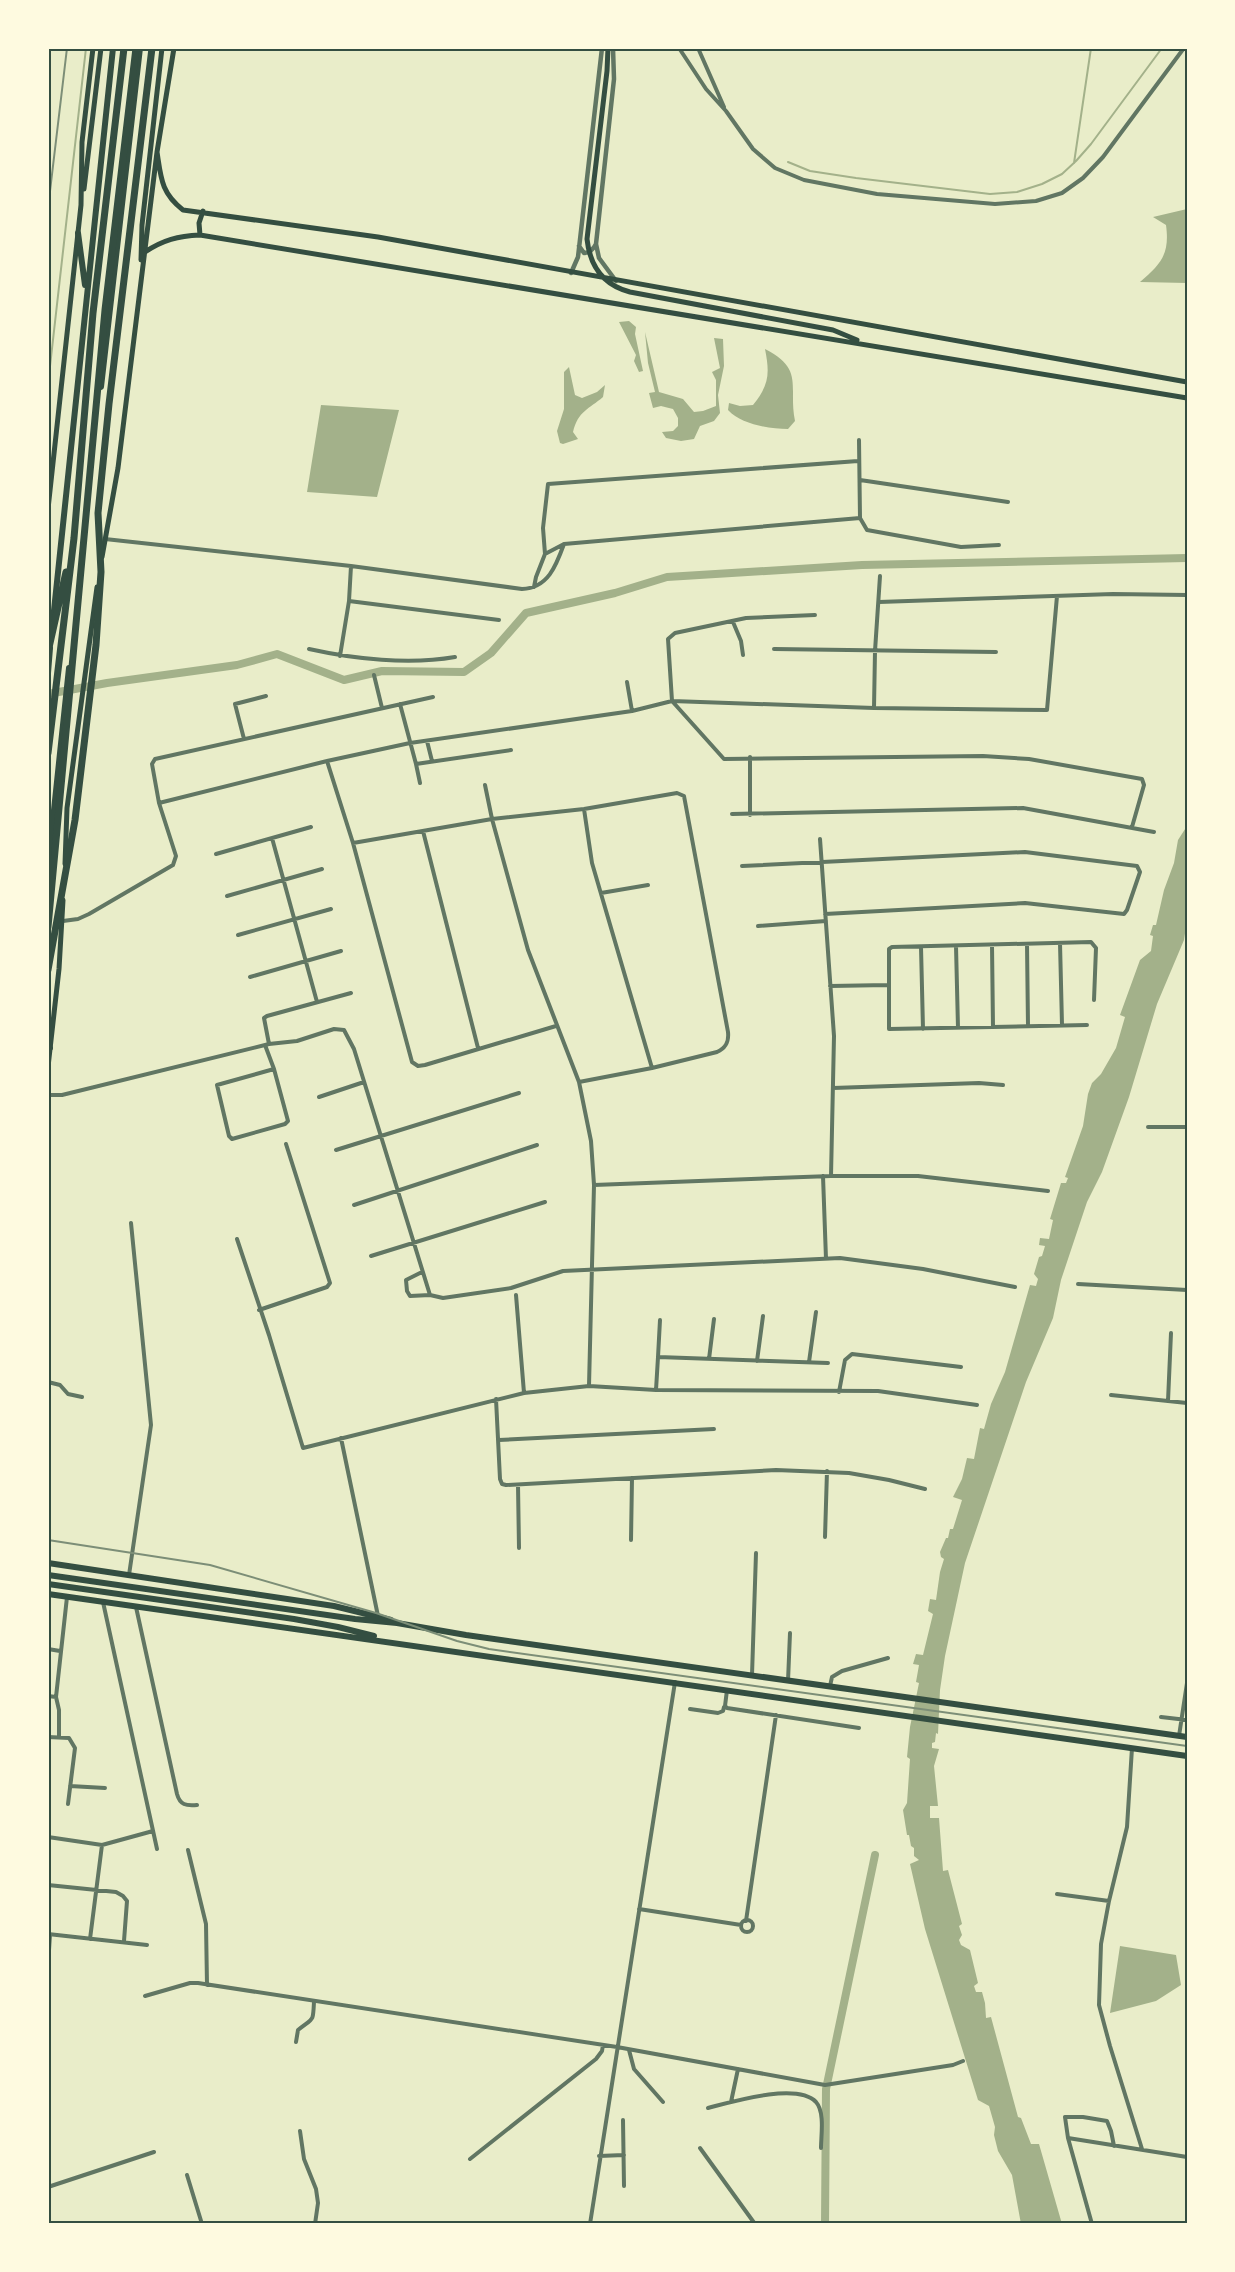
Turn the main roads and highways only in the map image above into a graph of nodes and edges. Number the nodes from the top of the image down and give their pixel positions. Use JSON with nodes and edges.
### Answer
{"nodes":[{"id":1,"x":49,"y":48,"type":"edge"},
{"id":2,"x":93,"y":48,"type":"edge"},
{"id":3,"x":101,"y":48,"type":"edge"},
{"id":4,"x":112,"y":48,"type":"edge"},
{"id":5,"x":124,"y":48,"type":"edge"},
{"id":6,"x":138,"y":48,"type":"edge"},
{"id":7,"x":152,"y":48,"type":"edge"},
{"id":8,"x":162,"y":48,"type":"edge"},
{"id":9,"x":174,"y":48,"type":"edge"},
{"id":10,"x":608,"y":48,"type":"edge"},
{"id":11,"x":48,"y":54,"type":"edge"},
{"id":12,"x":157,"y":152,"type":"junction"},
{"id":13,"x":81,"y":205,"type":"junction"},
{"id":14,"x":203,"y":212,"type":"junction"},
{"id":15,"x":78,"y":233,"type":"junction"},
{"id":16,"x":200,"y":235,"type":"junction"},
{"id":17,"x":145,"y":252,"type":"junction"},
{"id":18,"x":142,"y":276,"type":"junction"},
{"id":19,"x":86,"y":297,"type":"junction"},
{"id":20,"x":868,"y":344,"type":"junction"},
{"id":21,"x":1187,"y":382,"type":"edge"},
{"id":22,"x":1187,"y":398,"type":"edge"},
{"id":23,"x":48,"y":509,"type":"edge"},
{"id":24,"x":74,"y":538,"type":"junction"},
{"id":25,"x":48,"y":652,"type":"edge"},
{"id":26,"x":48,"y":674,"type":"edge"},
{"id":27,"x":48,"y":753,"type":"edge"},
{"id":28,"x":48,"y":867,"type":"edge"},
{"id":29,"x":48,"y":927,"type":"edge"},
{"id":30,"x":48,"y":970,"type":"edge"},
{"id":31,"x":49,"y":1045,"type":"edge"},
{"id":32,"x":48,"y":1067,"type":"edge"},
{"id":33,"x":48,"y":1563,"type":"edge"},
{"id":34,"x":48,"y":1575,"type":"edge"},
{"id":35,"x":48,"y":1584,"type":"edge"},
{"id":36,"x":48,"y":1594,"type":"edge"},
{"id":37,"x":397,"y":1623,"type":"junction"},
{"id":38,"x":386,"y":1641,"type":"junction"},
{"id":39,"x":1187,"y":1737,"type":"edge"},
{"id":40,"x":1187,"y":1756,"type":"edge"}],
"edges":[{"from":1,"to":11,"type":"main road"},
{"from":2,"to":13,"type":"main road"},
{"from":3,"to":13,"type":"main road"},
{"from":4,"to":19,"type":"main road"},
{"from":5,"to":24,"type":"highway"},
{"from":6,"to":28,"type":"main road"},
{"from":6,"to":29,"type":"highway"},
{"from":7,"to":30,"type":"highway"},
{"from":8,"to":18,"type":"main road"},
{"from":9,"to":12,"type":"main road"},
{"from":10,"to":20,"type":"main road"},
{"from":12,"to":14,"type":"main road"},
{"from":12,"to":17,"type":"main road"},
{"from":13,"to":15,"type":"main road"},
{"from":14,"to":16,"type":"main road"},
{"from":14,"to":21,"type":"main road"},
{"from":15,"to":19,"type":"main road"},
{"from":15,"to":23,"type":"main road"},
{"from":16,"to":17,"type":"main road"},
{"from":16,"to":20,"type":"main road"},
{"from":17,"to":18,"type":"main road"},
{"from":18,"to":31,"type":"main road"},
{"from":19,"to":26,"type":"main road"},
{"from":20,"to":22,"type":"main road"},
{"from":24,"to":25,"type":"highway"},
{"from":24,"to":27,"type":"highway"},
{"from":31,"to":32,"type":"main road"},
{"from":33,"to":37,"type":"main road"},
{"from":34,"to":37,"type":"main road"},
{"from":35,"to":38,"type":"main road"},
{"from":36,"to":38,"type":"main road"},
{"from":37,"to":39,"type":"main road"},
{"from":38,"to":40,"type":"main road"}]}
